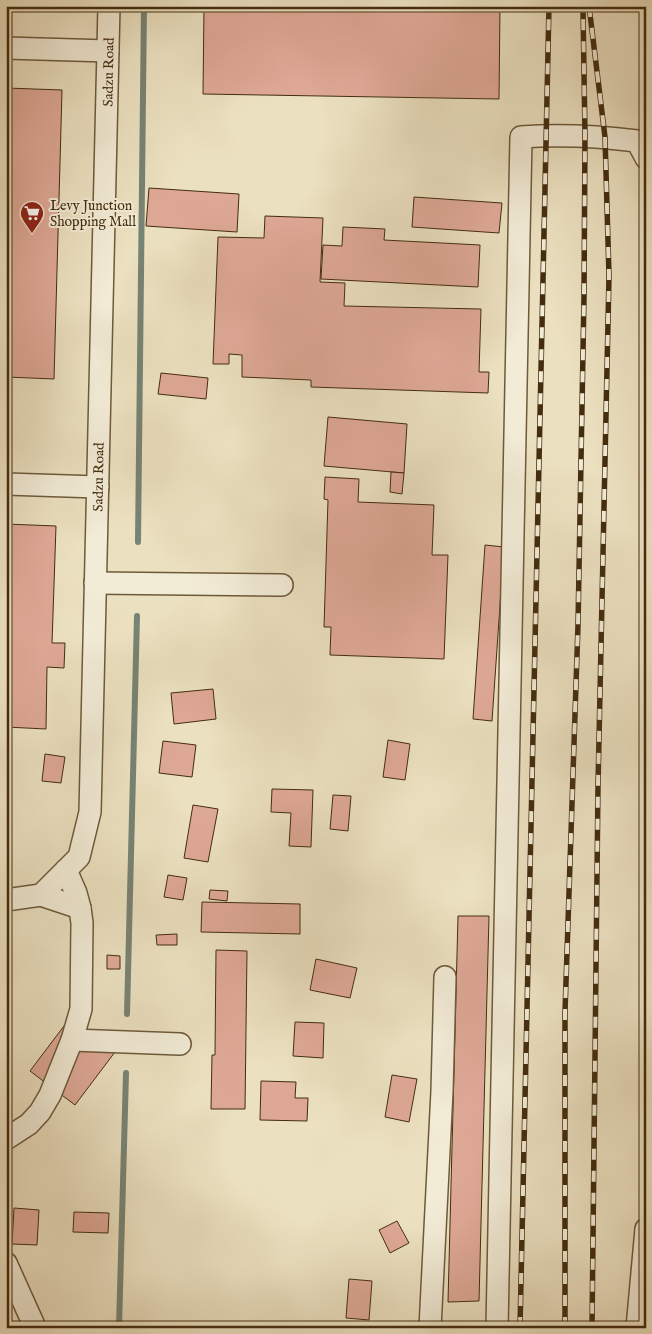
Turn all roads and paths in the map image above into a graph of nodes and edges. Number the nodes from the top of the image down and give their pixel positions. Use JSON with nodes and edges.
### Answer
{"nodes":[{"id":1,"x":109,"y":6,"type":"edge"},
{"id":2,"x":6,"y":48,"type":"edge"},
{"id":3,"x":108,"y":51,"type":"junction"},
{"id":4,"x":646,"y":158,"type":"edge"},
{"id":5,"x":6,"y":484,"type":"edge"},
{"id":6,"x":98,"y":488,"type":"junction"},
{"id":7,"x":95,"y":583,"type":"junction"},
{"id":8,"x":282,"y":585,"type":"dead end"},
{"id":9,"x":66,"y":870,"type":"junction"},
{"id":10,"x":40,"y":896,"type":"junction"},
{"id":11,"x":6,"y":900,"type":"edge"},
{"id":12,"x":80,"y":908,"type":"junction"},
{"id":13,"x":445,"y":977,"type":"dead end"},
{"id":14,"x":72,"y":1040,"type":"junction"},
{"id":15,"x":180,"y":1044,"type":"dead end"},
{"id":16,"x":6,"y":1140,"type":"edge"},
{"id":17,"x":646,"y":1229,"type":"edge"},
{"id":18,"x":6,"y":1263,"type":"edge"},
{"id":19,"x":34,"y":1326,"type":"edge"},
{"id":20,"x":430,"y":1328,"type":"edge"},
{"id":21,"x":497,"y":1328,"type":"edge"},
{"id":22,"x":637,"y":1328,"type":"edge"}],
"edges":[{"from":1,"to":3,"type":"street","name":"Sadzu Road"},
{"from":2,"to":3,"type":"street"},
{"from":3,"to":6,"type":"street","name":"Sadzu Road"},
{"from":4,"to":21,"type":"street"},
{"from":5,"to":6,"type":"street"},
{"from":6,"to":7,"type":"street","name":"Sadzu Road"},
{"from":7,"to":8,"type":"street"},
{"from":7,"to":9,"type":"street","name":"Sadzu Road"},
{"from":9,"to":10,"type":"street","name":"Sadzu Road"},
{"from":9,"to":12,"type":"street"},
{"from":10,"to":11,"type":"street"},
{"from":10,"to":12,"type":"street"},
{"from":12,"to":14,"type":"street"},
{"from":13,"to":20,"type":"street"},
{"from":14,"to":15,"type":"street"},
{"from":14,"to":16,"type":"street"},
{"from":17,"to":22,"type":"street"},
{"from":18,"to":19,"type":"street"}]}
